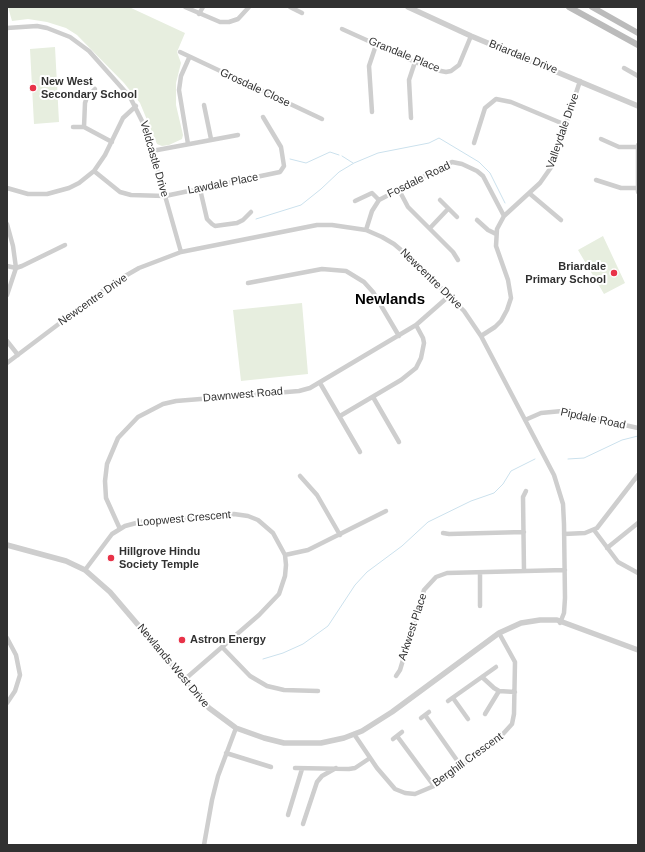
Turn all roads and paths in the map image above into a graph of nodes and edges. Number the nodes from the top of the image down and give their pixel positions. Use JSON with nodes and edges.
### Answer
{"nodes":[{"id":1,"x":185,"y":7,"type":"edge"},
{"id":2,"x":203,"y":7,"type":"edge"},
{"id":3,"x":249,"y":7,"type":"edge"},
{"id":4,"x":290,"y":7,"type":"edge"},
{"id":5,"x":408,"y":7,"type":"edge"},
{"id":6,"x":568,"y":7,"type":"edge"},
{"id":7,"x":592,"y":7,"type":"edge"},
{"id":8,"x":302,"y":12,"type":"dead end"},
{"id":9,"x":200,"y":14,"type":"junction"},
{"id":10,"x":7,"y":28,"type":"edge"},
{"id":11,"x":342,"y":29,"type":"dead end"},
{"id":12,"x":638,"y":33,"type":"edge"},
{"id":13,"x":471,"y":36,"type":"junction"},
{"id":14,"x":376,"y":45,"type":"junction"},
{"id":15,"x":638,"y":45,"type":"edge"},
{"id":16,"x":180,"y":52,"type":"dead end"},
{"id":17,"x":189,"y":58,"type":"junction"},
{"id":18,"x":415,"y":62,"type":"junction"},
{"id":19,"x":624,"y":68,"type":"dead end"},
{"id":20,"x":638,"y":76,"type":"edge"},
{"id":21,"x":580,"y":81,"type":"junction"},
{"id":22,"x":95,"y":89,"type":"dead end"},
{"id":23,"x":204,"y":105,"type":"dead end"},
{"id":24,"x":136,"y":106,"type":"junction"},
{"id":25,"x":638,"y":106,"type":"edge"},
{"id":26,"x":372,"y":112,"type":"dead end"},
{"id":27,"x":263,"y":117,"type":"dead end"},
{"id":28,"x":411,"y":118,"type":"dead end"},
{"id":29,"x":322,"y":119,"type":"dead end"},
{"id":30,"x":566,"y":125,"type":"junction"},
{"id":31,"x":84,"y":127,"type":"junction"},
{"id":32,"x":73,"y":128,"type":"dead end"},
{"id":33,"x":238,"y":135,"type":"dead end"},
{"id":34,"x":211,"y":139,"type":"junction"},
{"id":35,"x":601,"y":139,"type":"dead end"},
{"id":36,"x":112,"y":142,"type":"junction"},
{"id":37,"x":474,"y":143,"type":"dead end"},
{"id":38,"x":188,"y":144,"type":"junction"},
{"id":39,"x":638,"y":146,"type":"edge"},
{"id":40,"x":152,"y":151,"type":"junction"},
{"id":41,"x":94,"y":171,"type":"junction"},
{"id":42,"x":596,"y":180,"type":"dead end"},
{"id":43,"x":7,"y":188,"type":"edge"},
{"id":44,"x":200,"y":189,"type":"junction"},
{"id":45,"x":399,"y":190,"type":"junction"},
{"id":46,"x":638,"y":190,"type":"edge"},
{"id":47,"x":529,"y":193,"type":"junction"},
{"id":48,"x":165,"y":196,"type":"junction"},
{"id":49,"x":379,"y":200,"type":"junction"},
{"id":50,"x":440,"y":200,"type":"dead end"},
{"id":51,"x":355,"y":201,"type":"dead end"},
{"id":52,"x":448,"y":209,"type":"junction"},
{"id":53,"x":251,"y":212,"type":"dead end"},
{"id":54,"x":504,"y":216,"type":"junction"},
{"id":55,"x":457,"y":217,"type":"dead end"},
{"id":56,"x":477,"y":220,"type":"dead end"},
{"id":57,"x":561,"y":220,"type":"dead end"},
{"id":58,"x":7,"y":224,"type":"edge"},
{"id":59,"x":430,"y":228,"type":"junction"},
{"id":60,"x":366,"y":230,"type":"junction"},
{"id":61,"x":496,"y":234,"type":"junction"},
{"id":62,"x":65,"y":245,"type":"dead end"},
{"id":63,"x":181,"y":252,"type":"junction"},
{"id":64,"x":458,"y":260,"type":"dead end"},
{"id":65,"x":7,"y":266,"type":"edge"},
{"id":66,"x":16,"y":268,"type":"junction"},
{"id":67,"x":248,"y":283,"type":"dead end"},
{"id":68,"x":7,"y":295,"type":"edge"},
{"id":69,"x":448,"y":296,"type":"junction"},
{"id":70,"x":416,"y":325,"type":"junction"},
{"id":71,"x":400,"y":336,"type":"junction"},
{"id":72,"x":481,"y":336,"type":"junction"},
{"id":73,"x":7,"y":341,"type":"edge"},
{"id":74,"x":18,"y":355,"type":"junction"},
{"id":75,"x":7,"y":363,"type":"edge"},
{"id":76,"x":320,"y":383,"type":"junction"},
{"id":77,"x":373,"y":397,"type":"junction"},
{"id":78,"x":340,"y":416,"type":"junction"},
{"id":79,"x":525,"y":420,"type":"junction"},
{"id":80,"x":638,"y":428,"type":"edge"},
{"id":81,"x":399,"y":442,"type":"dead end"},
{"id":82,"x":360,"y":452,"type":"dead end"},
{"id":83,"x":638,"y":475,"type":"edge"},
{"id":84,"x":300,"y":476,"type":"dead end"},
{"id":85,"x":526,"y":491,"type":"dead end"},
{"id":86,"x":386,"y":511,"type":"dead end"},
{"id":87,"x":638,"y":524,"type":"edge"},
{"id":88,"x":120,"y":529,"type":"junction"},
{"id":89,"x":594,"y":530,"type":"junction"},
{"id":90,"x":444,"y":532,"type":"dead end"},
{"id":91,"x":524,"y":532,"type":"junction"},
{"id":92,"x":564,"y":534,"type":"junction"},
{"id":93,"x":340,"y":535,"type":"junction"},
{"id":94,"x":7,"y":544,"type":"edge"},
{"id":95,"x":608,"y":548,"type":"junction"},
{"id":96,"x":285,"y":555,"type":"junction"},
{"id":97,"x":85,"y":570,"type":"junction"},
{"id":98,"x":565,"y":570,"type":"junction"},
{"id":99,"x":524,"y":571,"type":"junction"},
{"id":100,"x":480,"y":573,"type":"junction"},
{"id":101,"x":638,"y":573,"type":"edge"},
{"id":102,"x":480,"y":606,"type":"dead end"},
{"id":103,"x":560,"y":623,"type":"junction"},
{"id":104,"x":500,"y":634,"type":"junction"},
{"id":105,"x":7,"y":638,"type":"edge"},
{"id":106,"x":222,"y":647,"type":"junction"},
{"id":107,"x":638,"y":650,"type":"edge"},
{"id":108,"x":496,"y":667,"type":"dead end"},
{"id":109,"x":396,"y":676,"type":"dead end"},
{"id":110,"x":482,"y":677,"type":"junction"},
{"id":111,"x":184,"y":680,"type":"junction"},
{"id":112,"x":318,"y":691,"type":"dead end"},
{"id":113,"x":499,"y":691,"type":"junction"},
{"id":114,"x":515,"y":692,"type":"junction"},
{"id":115,"x":453,"y":698,"type":"junction"},
{"id":116,"x":448,"y":701,"type":"dead end"},
{"id":117,"x":7,"y":703,"type":"edge"},
{"id":118,"x":485,"y":714,"type":"dead end"},
{"id":119,"x":425,"y":715,"type":"dead end"},
{"id":120,"x":468,"y":719,"type":"dead end"},
{"id":121,"x":236,"y":728,"type":"junction"},
{"id":122,"x":402,"y":732,"type":"dead end"},
{"id":123,"x":354,"y":734,"type":"junction"},
{"id":124,"x":226,"y":753,"type":"junction"},
{"id":125,"x":370,"y":758,"type":"junction"},
{"id":126,"x":461,"y":766,"type":"junction"},
{"id":127,"x":271,"y":767,"type":"dead end"},
{"id":128,"x":295,"y":768,"type":"dead end"},
{"id":129,"x":336,"y":768,"type":"junction"},
{"id":130,"x":302,"y":769,"type":"junction"},
{"id":131,"x":434,"y":786,"type":"junction"},
{"id":132,"x":288,"y":815,"type":"dead end"},
{"id":133,"x":303,"y":824,"type":"dead end"},
{"id":134,"x":204,"y":845,"type":"edge"}],
"edges":[{"from":1,"to":9,"type":"street"},
{"from":2,"to":9,"type":"street"},
{"from":3,"to":9,"type":"street"},
{"from":4,"to":8,"type":"street"},
{"from":5,"to":13,"type":"street","name":"Briardale Drive"},
{"from":6,"to":15,"type":"main road"},
{"from":7,"to":12,"type":"main road"},
{"from":10,"to":24,"type":"street","name":"Veldcastle Drive"},
{"from":11,"to":14,"type":"street","name":"Grandale Place"},
{"from":13,"to":18,"type":"street","name":"Grandale Place"},
{"from":13,"to":21,"type":"street","name":"Briardale Drive"},
{"from":14,"to":18,"type":"street","name":"Grandale Place"},
{"from":14,"to":26,"type":"street"},
{"from":16,"to":17,"type":"street","name":"Grosdale Close"},
{"from":17,"to":29,"type":"street","name":"Grosdale Close"},
{"from":17,"to":38,"type":"street"},
{"from":18,"to":28,"type":"street"},
{"from":19,"to":20,"type":"street"},
{"from":21,"to":25,"type":"street","name":"Briardale Drive"},
{"from":21,"to":30,"type":"street","name":"Valleydale Drive"},
{"from":22,"to":31,"type":"street"},
{"from":23,"to":34,"type":"street"},
{"from":24,"to":36,"type":"street"},
{"from":24,"to":40,"type":"street","name":"Veldcastle Drive"},
{"from":27,"to":44,"type":"street","name":"Lawdale Place"},
{"from":30,"to":37,"type":"street"},
{"from":30,"to":47,"type":"street","name":"Valleydale Drive"},
{"from":31,"to":32,"type":"street"},
{"from":31,"to":36,"type":"street"},
{"from":33,"to":34,"type":"street"},
{"from":34,"to":38,"type":"street"},
{"from":35,"to":39,"type":"street"},
{"from":36,"to":41,"type":"street"},
{"from":38,"to":40,"type":"street"},
{"from":39,"to":46,"type":"street"},
{"from":40,"to":48,"type":"street","name":"Veldcastle Drive"},
{"from":41,"to":43,"type":"street"},
{"from":41,"to":48,"type":"street","name":"Lawdale Place"},
{"from":42,"to":46,"type":"street"},
{"from":44,"to":48,"type":"street","name":"Lawdale Place"},
{"from":44,"to":53,"type":"street"},
{"from":45,"to":49,"type":"street","name":"Fosdale Road"},
{"from":45,"to":54,"type":"street","name":"Fosdale Road"},
{"from":45,"to":59,"type":"street"},
{"from":47,"to":54,"type":"street","name":"Valleydale Drive"},
{"from":47,"to":57,"type":"street"},
{"from":48,"to":63,"type":"street","name":"Veldcastle Drive"},
{"from":49,"to":51,"type":"street","name":"Fosdale Road"},
{"from":49,"to":60,"type":"street","name":"Fosdale Road"},
{"from":50,"to":52,"type":"street"},
{"from":52,"to":55,"type":"street"},
{"from":52,"to":59,"type":"street"},
{"from":54,"to":61,"type":"street","name":"Valleydale Drive"},
{"from":56,"to":61,"type":"street"},
{"from":58,"to":66,"type":"street"},
{"from":59,"to":64,"type":"street"},
{"from":60,"to":63,"type":"street","name":"Newcentre Drive"},
{"from":60,"to":69,"type":"street","name":"Newcentre Drive"},
{"from":61,"to":72,"type":"street"},
{"from":62,"to":66,"type":"street"},
{"from":63,"to":74,"type":"street","name":"Newcentre Drive"},
{"from":65,"to":66,"type":"street"},
{"from":66,"to":68,"type":"street"},
{"from":67,"to":71,"type":"street"},
{"from":69,"to":70,"type":"street","name":"Dawnwest Road"},
{"from":69,"to":72,"type":"street","name":"Newcentre Drive"},
{"from":70,"to":71,"type":"street","name":"Dawnwest Road"},
{"from":70,"to":77,"type":"street"},
{"from":71,"to":76,"type":"street","name":"Dawnwest Road"},
{"from":72,"to":79,"type":"street","name":"Newcentre Drive"},
{"from":73,"to":74,"type":"street"},
{"from":74,"to":75,"type":"street","name":"Newcentre Drive"},
{"from":76,"to":78,"type":"street"},
{"from":76,"to":88,"type":"street","name":"Dawnwest Road"},
{"from":77,"to":78,"type":"street"},
{"from":77,"to":81,"type":"street"},
{"from":78,"to":82,"type":"street"},
{"from":79,"to":80,"type":"street","name":"Pipdale Road"},
{"from":79,"to":92,"type":"street","name":"Newcentre Drive"},
{"from":83,"to":89,"type":"street"},
{"from":84,"to":93,"type":"street"},
{"from":85,"to":91,"type":"street"},
{"from":86,"to":93,"type":"street"},
{"from":87,"to":95,"type":"street"},
{"from":88,"to":96,"type":"street","name":"Loopwest Crescent"},
{"from":88,"to":97,"type":"street","name":"Loopwest Crescent"},
{"from":89,"to":92,"type":"street"},
{"from":89,"to":95,"type":"street"},
{"from":90,"to":91,"type":"street"},
{"from":91,"to":99,"type":"street"},
{"from":92,"to":98,"type":"street","name":"Newcentre Drive"},
{"from":93,"to":96,"type":"street"},
{"from":94,"to":97,"type":"street","name":"Newlands West Drive"},
{"from":95,"to":101,"type":"street"},
{"from":96,"to":106,"type":"street","name":"Loopwest Crescent"},
{"from":97,"to":111,"type":"street","name":"Newlands West Drive"},
{"from":98,"to":99,"type":"street","name":"Arkwest Place"},
{"from":98,"to":103,"type":"street","name":"Newcentre Drive"},
{"from":99,"to":100,"type":"street","name":"Arkwest Place"},
{"from":100,"to":102,"type":"street"},
{"from":100,"to":109,"type":"street","name":"Arkwest Place"},
{"from":103,"to":104,"type":"street","name":"Newlands West Drive"},
{"from":103,"to":107,"type":"street","name":"Newlands West Drive"},
{"from":104,"to":114,"type":"street","name":"Berghill Crescent"},
{"from":104,"to":123,"type":"street","name":"Newlands West Drive"},
{"from":105,"to":117,"type":"street"},
{"from":106,"to":111,"type":"street","name":"Loopwest Crescent"},
{"from":106,"to":112,"type":"street"},
{"from":108,"to":110,"type":"street"},
{"from":110,"to":113,"type":"street"},
{"from":110,"to":115,"type":"street"},
{"from":111,"to":121,"type":"street","name":"Newlands West Drive"},
{"from":113,"to":114,"type":"street"},
{"from":113,"to":118,"type":"street"},
{"from":114,"to":126,"type":"street","name":"Berghill Crescent"},
{"from":115,"to":116,"type":"street"},
{"from":115,"to":120,"type":"street"},
{"from":119,"to":126,"type":"street"},
{"from":121,"to":123,"type":"street","name":"Newlands West Drive"},
{"from":121,"to":124,"type":"street"},
{"from":122,"to":131,"type":"street"},
{"from":123,"to":125,"type":"street","name":"Berghill Crescent"},
{"from":124,"to":127,"type":"street"},
{"from":124,"to":134,"type":"street"},
{"from":125,"to":129,"type":"street"},
{"from":125,"to":131,"type":"street","name":"Berghill Crescent"},
{"from":126,"to":131,"type":"street","name":"Berghill Crescent"},
{"from":128,"to":130,"type":"street"},
{"from":129,"to":130,"type":"street"},
{"from":129,"to":133,"type":"street"},
{"from":130,"to":132,"type":"street"}]}
